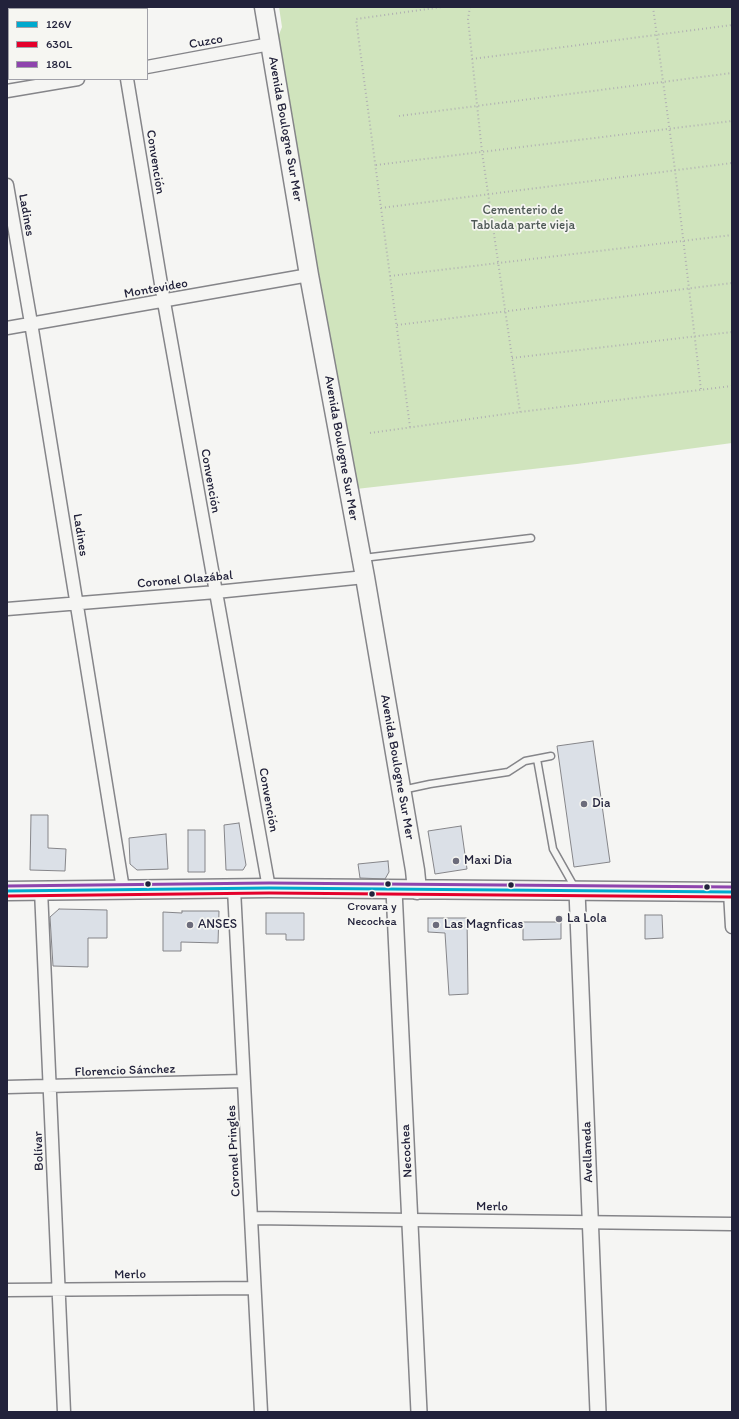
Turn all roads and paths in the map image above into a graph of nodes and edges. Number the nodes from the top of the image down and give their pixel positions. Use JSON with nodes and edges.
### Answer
{"nodes":[{"id":1,"x":264,"y":7,"type":"edge"},
{"id":2,"x":442,"y":7,"type":"edge"},
{"id":3,"x":470,"y":7,"type":"edge"},
{"id":4,"x":653,"y":7,"type":"edge"},
{"id":5,"x":732,"y":25,"type":"edge"},
{"id":6,"x":657,"y":36,"type":"junction"},
{"id":7,"x":270,"y":44,"type":"junction"},
{"id":8,"x":472,"y":59,"type":"junction"},
{"id":9,"x":148,"y":67,"type":"edge"},
{"id":10,"x":732,"y":73,"type":"edge"},
{"id":11,"x":72,"y":80,"type":"edge"},
{"id":12,"x":127,"y":80,"type":"edge"},
{"id":13,"x":663,"y":82,"type":"junction"},
{"id":14,"x":7,"y":91,"type":"edge"},
{"id":15,"x":478,"y":106,"type":"junction"},
{"id":16,"x":399,"y":116,"type":"dead end"},
{"id":17,"x":732,"y":121,"type":"edge"},
{"id":18,"x":669,"y":130,"type":"junction"},
{"id":19,"x":482,"y":152,"type":"junction"},
{"id":20,"x":732,"y":163,"type":"edge"},
{"id":21,"x":376,"y":165,"type":"junction"},
{"id":22,"x":675,"y":170,"type":"junction"},
{"id":23,"x":7,"y":185,"type":"edge"},
{"id":24,"x":489,"y":195,"type":"junction"},
{"id":25,"x":381,"y":208,"type":"junction"},
{"id":26,"x":732,"y":235,"type":"edge"},
{"id":27,"x":684,"y":242,"type":"junction"},
{"id":28,"x":498,"y":264,"type":"junction"},
{"id":29,"x":309,"y":276,"type":"junction"},
{"id":30,"x":390,"y":276,"type":"junction"},
{"id":31,"x":732,"y":283,"type":"edge"},
{"id":32,"x":689,"y":289,"type":"junction"},
{"id":33,"x":164,"y":302,"type":"junction"},
{"id":34,"x":505,"y":311,"type":"junction"},
{"id":35,"x":31,"y":324,"type":"junction"},
{"id":36,"x":397,"y":326,"type":"junction"},
{"id":37,"x":7,"y":328,"type":"edge"},
{"id":38,"x":732,"y":332,"type":"edge"},
{"id":39,"x":695,"y":336,"type":"junction"},
{"id":40,"x":512,"y":358,"type":"junction"},
{"id":41,"x":732,"y":386,"type":"edge"},
{"id":42,"x":701,"y":390,"type":"junction"},
{"id":43,"x":520,"y":412,"type":"junction"},
{"id":44,"x":410,"y":427,"type":"junction"},
{"id":45,"x":370,"y":433,"type":"dead end"},
{"id":46,"x":531,"y":538,"type":"dead end"},
{"id":47,"x":362,"y":558,"type":"junction"},
{"id":48,"x":365,"y":577,"type":"junction"},
{"id":49,"x":216,"y":592,"type":"junction"},
{"id":50,"x":77,"y":603,"type":"junction"},
{"id":51,"x":7,"y":609,"type":"edge"},
{"id":52,"x":551,"y":756,"type":"dead end"},
{"id":53,"x":537,"y":759,"type":"junction"},
{"id":54,"x":400,"y":790,"type":"junction"},
{"id":55,"x":124,"y":888,"type":"junction"},
{"id":56,"x":269,"y":888,"type":"junction"},
{"id":57,"x":234,"y":889,"type":"junction"},
{"id":58,"x":41,"y":890,"type":"junction"},
{"id":59,"x":394,"y":890,"type":"junction"},
{"id":60,"x":417,"y":890,"type":"junction"},
{"id":61,"x":7,"y":891,"type":"edge"},
{"id":62,"x":577,"y":891,"type":"junction"},
{"id":63,"x":731,"y":892,"type":"edge"},
{"id":64,"x":732,"y":928,"type":"edge"},
{"id":65,"x":244,"y":1081,"type":"junction"},
{"id":66,"x":7,"y":1087,"type":"edge"},
{"id":67,"x":51,"y":1088,"type":"junction"},
{"id":68,"x":251,"y":1218,"type":"junction"},
{"id":69,"x":410,"y":1220,"type":"junction"},
{"id":70,"x":591,"y":1223,"type":"junction"},
{"id":71,"x":732,"y":1224,"type":"edge"},
{"id":72,"x":254,"y":1288,"type":"junction"},
{"id":73,"x":7,"y":1290,"type":"edge"},
{"id":74,"x":58,"y":1290,"type":"junction"},
{"id":75,"x":64,"y":1412,"type":"edge"},
{"id":76,"x":261,"y":1412,"type":"edge"},
{"id":77,"x":419,"y":1412,"type":"edge"},
{"id":78,"x":598,"y":1412,"type":"edge"}],
"edges":[{"from":1,"to":7,"type":"main road","name":"Avenida Boulogne Sur Mer"},
{"from":2,"to":21,"type":"path"},
{"from":3,"to":8,"type":"path"},
{"from":4,"to":6,"type":"path"},
{"from":5,"to":6,"type":"path"},
{"from":6,"to":8,"type":"path"},
{"from":6,"to":13,"type":"path"},
{"from":7,"to":9,"type":"street","name":"Cuzco"},
{"from":7,"to":29,"type":"main road","name":"Avenida Boulogne Sur Mer"},
{"from":8,"to":15,"type":"path"},
{"from":10,"to":13,"type":"path"},
{"from":11,"to":14,"type":"street"},
{"from":12,"to":33,"type":"street","name":"Convención"},
{"from":13,"to":15,"type":"path"},
{"from":13,"to":18,"type":"path"},
{"from":15,"to":16,"type":"path"},
{"from":15,"to":19,"type":"path"},
{"from":17,"to":18,"type":"path"},
{"from":18,"to":19,"type":"path"},
{"from":18,"to":22,"type":"path"},
{"from":19,"to":21,"type":"path"},
{"from":19,"to":24,"type":"path"},
{"from":20,"to":22,"type":"path"},
{"from":21,"to":25,"type":"path"},
{"from":22,"to":24,"type":"path"},
{"from":22,"to":27,"type":"path"},
{"from":23,"to":35,"type":"street","name":"Ladines"},
{"from":24,"to":25,"type":"path"},
{"from":24,"to":28,"type":"path"},
{"from":25,"to":30,"type":"path"},
{"from":26,"to":27,"type":"path"},
{"from":27,"to":28,"type":"path"},
{"from":27,"to":32,"type":"path"},
{"from":28,"to":30,"type":"path"},
{"from":28,"to":34,"type":"path"},
{"from":29,"to":33,"type":"street","name":"Montevideo"},
{"from":29,"to":47,"type":"main road","name":"Avenida Boulogne Sur Mer"},
{"from":30,"to":36,"type":"path"},
{"from":31,"to":32,"type":"path"},
{"from":32,"to":34,"type":"path"},
{"from":32,"to":39,"type":"path"},
{"from":33,"to":35,"type":"street","name":"Montevideo"},
{"from":33,"to":49,"type":"street","name":"Convención"},
{"from":34,"to":36,"type":"path"},
{"from":34,"to":40,"type":"path"},
{"from":35,"to":37,"type":"street","name":"Montevideo"},
{"from":35,"to":50,"type":"street","name":"Ladines"},
{"from":36,"to":44,"type":"path"},
{"from":38,"to":39,"type":"path"},
{"from":39,"to":40,"type":"path"},
{"from":39,"to":42,"type":"path"},
{"from":40,"to":43,"type":"path"},
{"from":41,"to":42,"type":"path"},
{"from":42,"to":43,"type":"path"},
{"from":43,"to":44,"type":"path"},
{"from":44,"to":45,"type":"path"},
{"from":46,"to":47,"type":"lane"},
{"from":47,"to":48,"type":"main road","name":"Avenida Boulogne Sur Mer"},
{"from":48,"to":49,"type":"street","name":"Coronel Olazábal"},
{"from":48,"to":54,"type":"main road","name":"Avenida Boulogne Sur Mer"},
{"from":49,"to":50,"type":"street","name":"Coronel Olazábal"},
{"from":49,"to":56,"type":"street","name":"Convención"},
{"from":50,"to":51,"type":"street","name":"Coronel Olazábal"},
{"from":50,"to":55,"type":"street","name":"Ladines"},
{"from":52,"to":53,"type":"lane"},
{"from":53,"to":54,"type":"lane"},
{"from":53,"to":62,"type":"lane"},
{"from":54,"to":60,"type":"main road","name":"Avenida Boulogne Sur Mer"},
{"from":55,"to":57,"type":"main road"},
{"from":55,"to":58,"type":"main road"},
{"from":56,"to":57,"type":"main road"},
{"from":56,"to":59,"type":"main road"},
{"from":57,"to":65,"type":"street","name":"Coronel Pringles"},
{"from":58,"to":61,"type":"main road"},
{"from":58,"to":67,"type":"street","name":"Bolívar"},
{"from":59,"to":60,"type":"main road"},
{"from":59,"to":69,"type":"street","name":"Necochea"},
{"from":60,"to":62,"type":"main road"},
{"from":62,"to":63,"type":"main road"},
{"from":62,"to":70,"type":"street","name":"Avellaneda"},
{"from":63,"to":64,"type":"street"},
{"from":65,"to":67,"type":"street","name":"Florencio Sánchez"},
{"from":65,"to":68,"type":"street","name":"Coronel Pringles"},
{"from":66,"to":67,"type":"street","name":"Florencio Sánchez"},
{"from":67,"to":74,"type":"street","name":"Bolívar"},
{"from":68,"to":69,"type":"street","name":"Merlo"},
{"from":68,"to":72,"type":"street","name":"Coronel Pringles"},
{"from":69,"to":70,"type":"street","name":"Merlo"},
{"from":69,"to":77,"type":"street","name":"Necochea"},
{"from":70,"to":71,"type":"street","name":"Merlo"},
{"from":70,"to":78,"type":"street","name":"Avellaneda"},
{"from":72,"to":74,"type":"street","name":"Merlo"},
{"from":72,"to":76,"type":"street","name":"Coronel Pringles"},
{"from":73,"to":74,"type":"street","name":"Merlo"},
{"from":74,"to":75,"type":"street","name":"Bolívar"}]}
